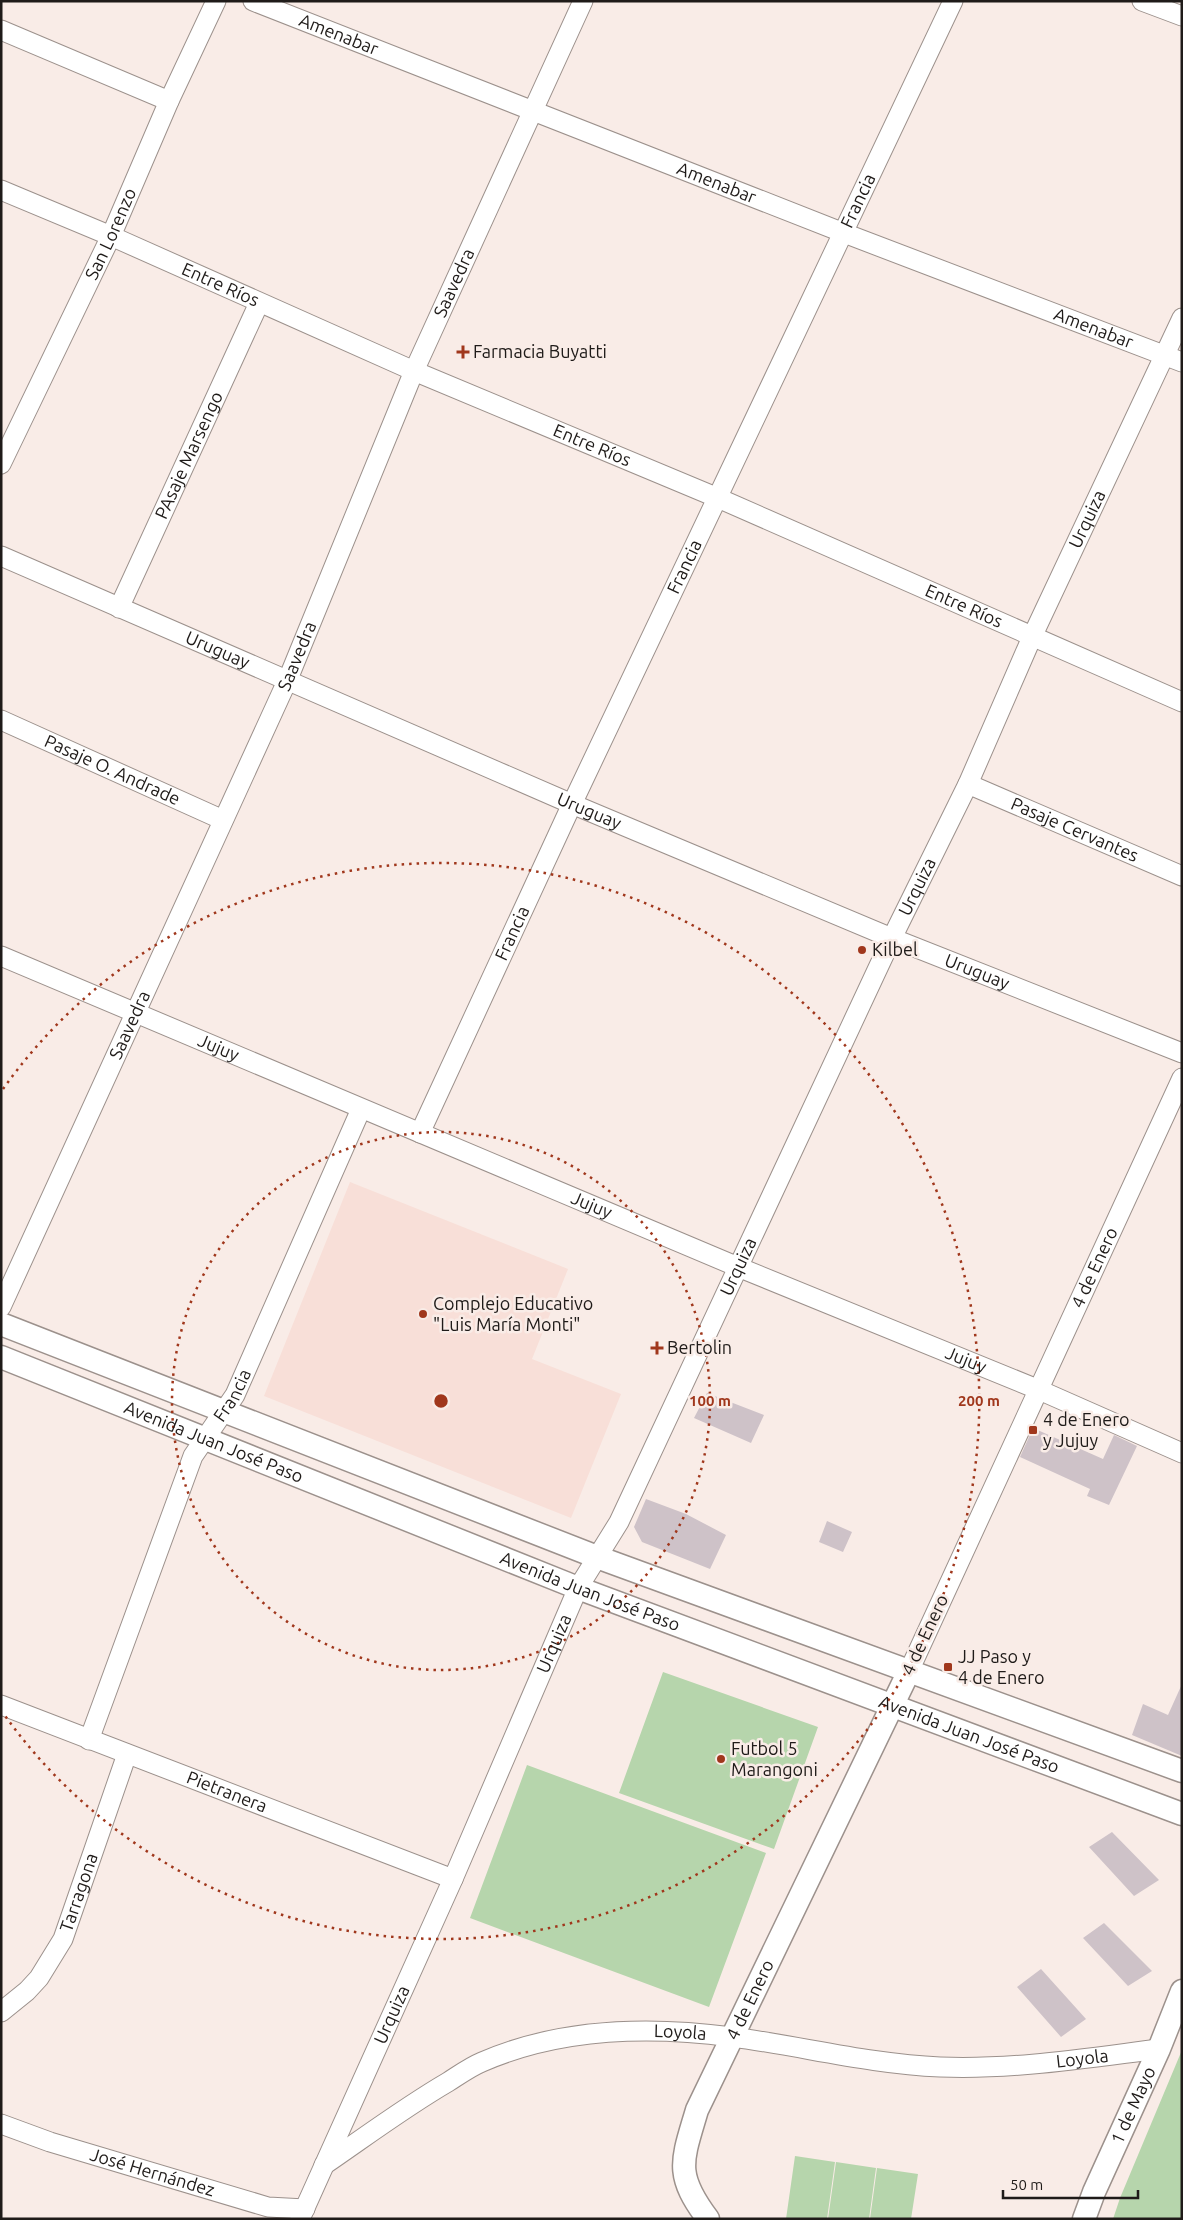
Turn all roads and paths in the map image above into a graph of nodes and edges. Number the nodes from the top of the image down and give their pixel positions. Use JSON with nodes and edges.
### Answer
{"nodes":[{"id":1,"x":216,"y":1,"type":"edge"},
{"id":2,"x":253,"y":1,"type":"edge"},
{"id":3,"x":582,"y":1,"type":"edge"},
{"id":4,"x":954,"y":1,"type":"edge"},
{"id":5,"x":1142,"y":1,"type":"edge"},
{"id":6,"x":1182,"y":16,"type":"edge"},
{"id":7,"x":1,"y":30,"type":"edge"},
{"id":8,"x":168,"y":101,"type":"junction"},
{"id":9,"x":532,"y":109,"type":"junction"},
{"id":10,"x":1,"y":190,"type":"edge"},
{"id":11,"x":844,"y":234,"type":"junction"},
{"id":12,"x":110,"y":236,"type":"junction"},
{"id":13,"x":258,"y":303,"type":"junction"},
{"id":14,"x":1182,"y":318,"type":"edge"},
{"id":15,"x":1173,"y":359,"type":"edge"},
{"id":16,"x":414,"y":371,"type":"junction"},
{"id":17,"x":1,"y":464,"type":"edge"},
{"id":18,"x":718,"y":498,"type":"junction"},
{"id":19,"x":1,"y":556,"type":"edge"},
{"id":20,"x":119,"y":608,"type":"junction"},
{"id":21,"x":1032,"y":637,"type":"junction"},
{"id":22,"x":288,"y":679,"type":"junction"},
{"id":23,"x":1182,"y":702,"type":"edge"},
{"id":24,"x":1,"y":720,"type":"edge"},
{"id":25,"x":968,"y":784,"type":"junction"},
{"id":26,"x":572,"y":804,"type":"junction"},
{"id":27,"x":223,"y":820,"type":"junction"},
{"id":28,"x":1182,"y":876,"type":"edge"},
{"id":29,"x":892,"y":938,"type":"junction"},
{"id":30,"x":1,"y":956,"type":"edge"},
{"id":31,"x":134,"y":1013,"type":"junction"},
{"id":32,"x":1182,"y":1053,"type":"edge"},
{"id":33,"x":1182,"y":1078,"type":"edge"},
{"id":34,"x":361,"y":1109,"type":"junction"},
{"id":35,"x":420,"y":1133,"type":"junction"},
{"id":36,"x":738,"y":1267,"type":"junction"},
{"id":37,"x":1,"y":1307,"type":"edge"},
{"id":38,"x":1,"y":1324,"type":"edge"},
{"id":39,"x":1,"y":1357,"type":"edge"},
{"id":40,"x":1037,"y":1389,"type":"junction"},
{"id":41,"x":223,"y":1411,"type":"junction"},
{"id":42,"x":203,"y":1439,"type":"junction"},
{"id":43,"x":1182,"y":1453,"type":"edge"},
{"id":44,"x":597,"y":1557,"type":"junction"},
{"id":45,"x":578,"y":1588,"type":"junction"},
{"id":46,"x":909,"y":1671,"type":"junction"},
{"id":47,"x":891,"y":1705,"type":"junction"},
{"id":48,"x":9,"y":1708,"type":"edge"},
{"id":49,"x":1,"y":1722,"type":"edge"},
{"id":50,"x":90,"y":1740,"type":"junction"},
{"id":51,"x":127,"y":1754,"type":"junction"},
{"id":52,"x":1182,"y":1771,"type":"edge"},
{"id":53,"x":1182,"y":1814,"type":"edge"},
{"id":54,"x":453,"y":1879,"type":"junction"},
{"id":55,"x":1182,"y":1991,"type":"edge"},
{"id":56,"x":1,"y":2012,"type":"edge"},
{"id":57,"x":731,"y":2036,"type":"junction"},
{"id":58,"x":1159,"y":2049,"type":"junction"},
{"id":59,"x":1,"y":2124,"type":"edge"},
{"id":60,"x":324,"y":2166,"type":"junction"},
{"id":61,"x":302,"y":2214,"type":"edge"},
{"id":62,"x":708,"y":2219,"type":"edge"},
{"id":63,"x":1084,"y":2219,"type":"edge"}],
"edges":[{"from":1,"to":8,"type":"street","name":"San Lorenzo"},
{"from":2,"to":9,"type":"street","name":"Amenabar"},
{"from":3,"to":9,"type":"street","name":"Saavedra"},
{"from":4,"to":11,"type":"street","name":"Francia"},
{"from":5,"to":6,"type":"street"},
{"from":7,"to":8,"type":"street"},
{"from":8,"to":12,"type":"street","name":"San Lorenzo"},
{"from":9,"to":11,"type":"street","name":"Amenabar"},
{"from":9,"to":16,"type":"street","name":"Saavedra"},
{"from":10,"to":12,"type":"street","name":"Entre Ríos"},
{"from":11,"to":15,"type":"street","name":"Amenabar"},
{"from":11,"to":18,"type":"street","name":"Francia"},
{"from":12,"to":13,"type":"street","name":"Entre Ríos"},
{"from":12,"to":17,"type":"street","name":"San Lorenzo"},
{"from":13,"to":16,"type":"street","name":"Entre Ríos"},
{"from":13,"to":20,"type":"street","name":"PAsaje Marsengo"},
{"from":14,"to":15,"type":"street","name":"Urquiza"},
{"from":15,"to":21,"type":"street","name":"Urquiza"},
{"from":16,"to":18,"type":"street","name":"Entre Ríos"},
{"from":16,"to":22,"type":"street","name":"Saavedra"},
{"from":18,"to":21,"type":"street","name":"Entre Ríos"},
{"from":18,"to":26,"type":"street","name":"Francia"},
{"from":19,"to":20,"type":"street","name":"Uruguay"},
{"from":20,"to":22,"type":"street","name":"Uruguay"},
{"from":21,"to":23,"type":"street","name":"Entre Ríos"},
{"from":21,"to":25,"type":"street","name":"Urquiza"},
{"from":22,"to":26,"type":"street","name":"Uruguay"},
{"from":22,"to":27,"type":"street","name":"Saavedra"},
{"from":24,"to":27,"type":"street","name":"Pasaje O. Andrade"},
{"from":25,"to":28,"type":"street","name":"Pasaje Cervantes"},
{"from":25,"to":29,"type":"street","name":"Urquiza"},
{"from":26,"to":29,"type":"street","name":"Uruguay"},
{"from":26,"to":35,"type":"street","name":"Francia"},
{"from":27,"to":31,"type":"street","name":"Saavedra"},
{"from":29,"to":32,"type":"street","name":"Uruguay"},
{"from":29,"to":36,"type":"street","name":"Urquiza"},
{"from":30,"to":31,"type":"street","name":"Jujuy"},
{"from":31,"to":34,"type":"street","name":"Jujuy"},
{"from":31,"to":37,"type":"street","name":"Saavedra"},
{"from":33,"to":40,"type":"street","name":"4 de Enero"},
{"from":34,"to":35,"type":"street","name":"Jujuy"},
{"from":34,"to":41,"type":"street","name":"Francia"},
{"from":35,"to":36,"type":"street","name":"Jujuy"},
{"from":36,"to":40,"type":"street","name":"Jujuy"},
{"from":36,"to":44,"type":"street","name":"Urquiza"},
{"from":38,"to":41,"type":"main road","name":"Avenida Juan José Paso"},
{"from":39,"to":42,"type":"main road","name":"Avenida Juan José Paso"},
{"from":40,"to":43,"type":"street","name":"Jujuy"},
{"from":40,"to":46,"type":"street","name":"4 de Enero"},
{"from":41,"to":42,"type":"street","name":"Francia"},
{"from":41,"to":44,"type":"main road","name":"Avenida Juan José Paso"},
{"from":42,"to":45,"type":"main road","name":"Avenida Juan José Paso"},
{"from":42,"to":50,"type":"street","name":"Francia"},
{"from":44,"to":45,"type":"street","name":"Urquiza"},
{"from":44,"to":46,"type":"main road","name":"Avenida Juan José Paso"},
{"from":45,"to":47,"type":"main road","name":"Avenida Juan José Paso"},
{"from":45,"to":54,"type":"street","name":"Urquiza"},
{"from":46,"to":47,"type":"main road","name":"4 de Enero"},
{"from":46,"to":52,"type":"main road","name":"Avenida Juan José Paso"},
{"from":47,"to":53,"type":"main road","name":"Avenida Juan José Paso"},
{"from":47,"to":57,"type":"main road","name":"4 de Enero"},
{"from":48,"to":49,"type":"street"},
{"from":48,"to":50,"type":"street","name":"Pietranera"},
{"from":50,"to":51,"type":"street","name":"Pietranera"},
{"from":51,"to":54,"type":"street","name":"Pietranera"},
{"from":51,"to":56,"type":"street","name":"Tarragona"},
{"from":54,"to":60,"type":"street","name":"Urquiza"},
{"from":55,"to":58,"type":"main road","name":"1 de Mayo"},
{"from":57,"to":58,"type":"street","name":"Loyola"},
{"from":57,"to":60,"type":"street","name":"Loyola"},
{"from":57,"to":62,"type":"main road","name":"4 de Enero"},
{"from":58,"to":63,"type":"main road","name":"1 de Mayo"},
{"from":59,"to":61,"type":"street","name":"José Hernández"},
{"from":60,"to":61,"type":"street","name":"Urquiza"}]}
